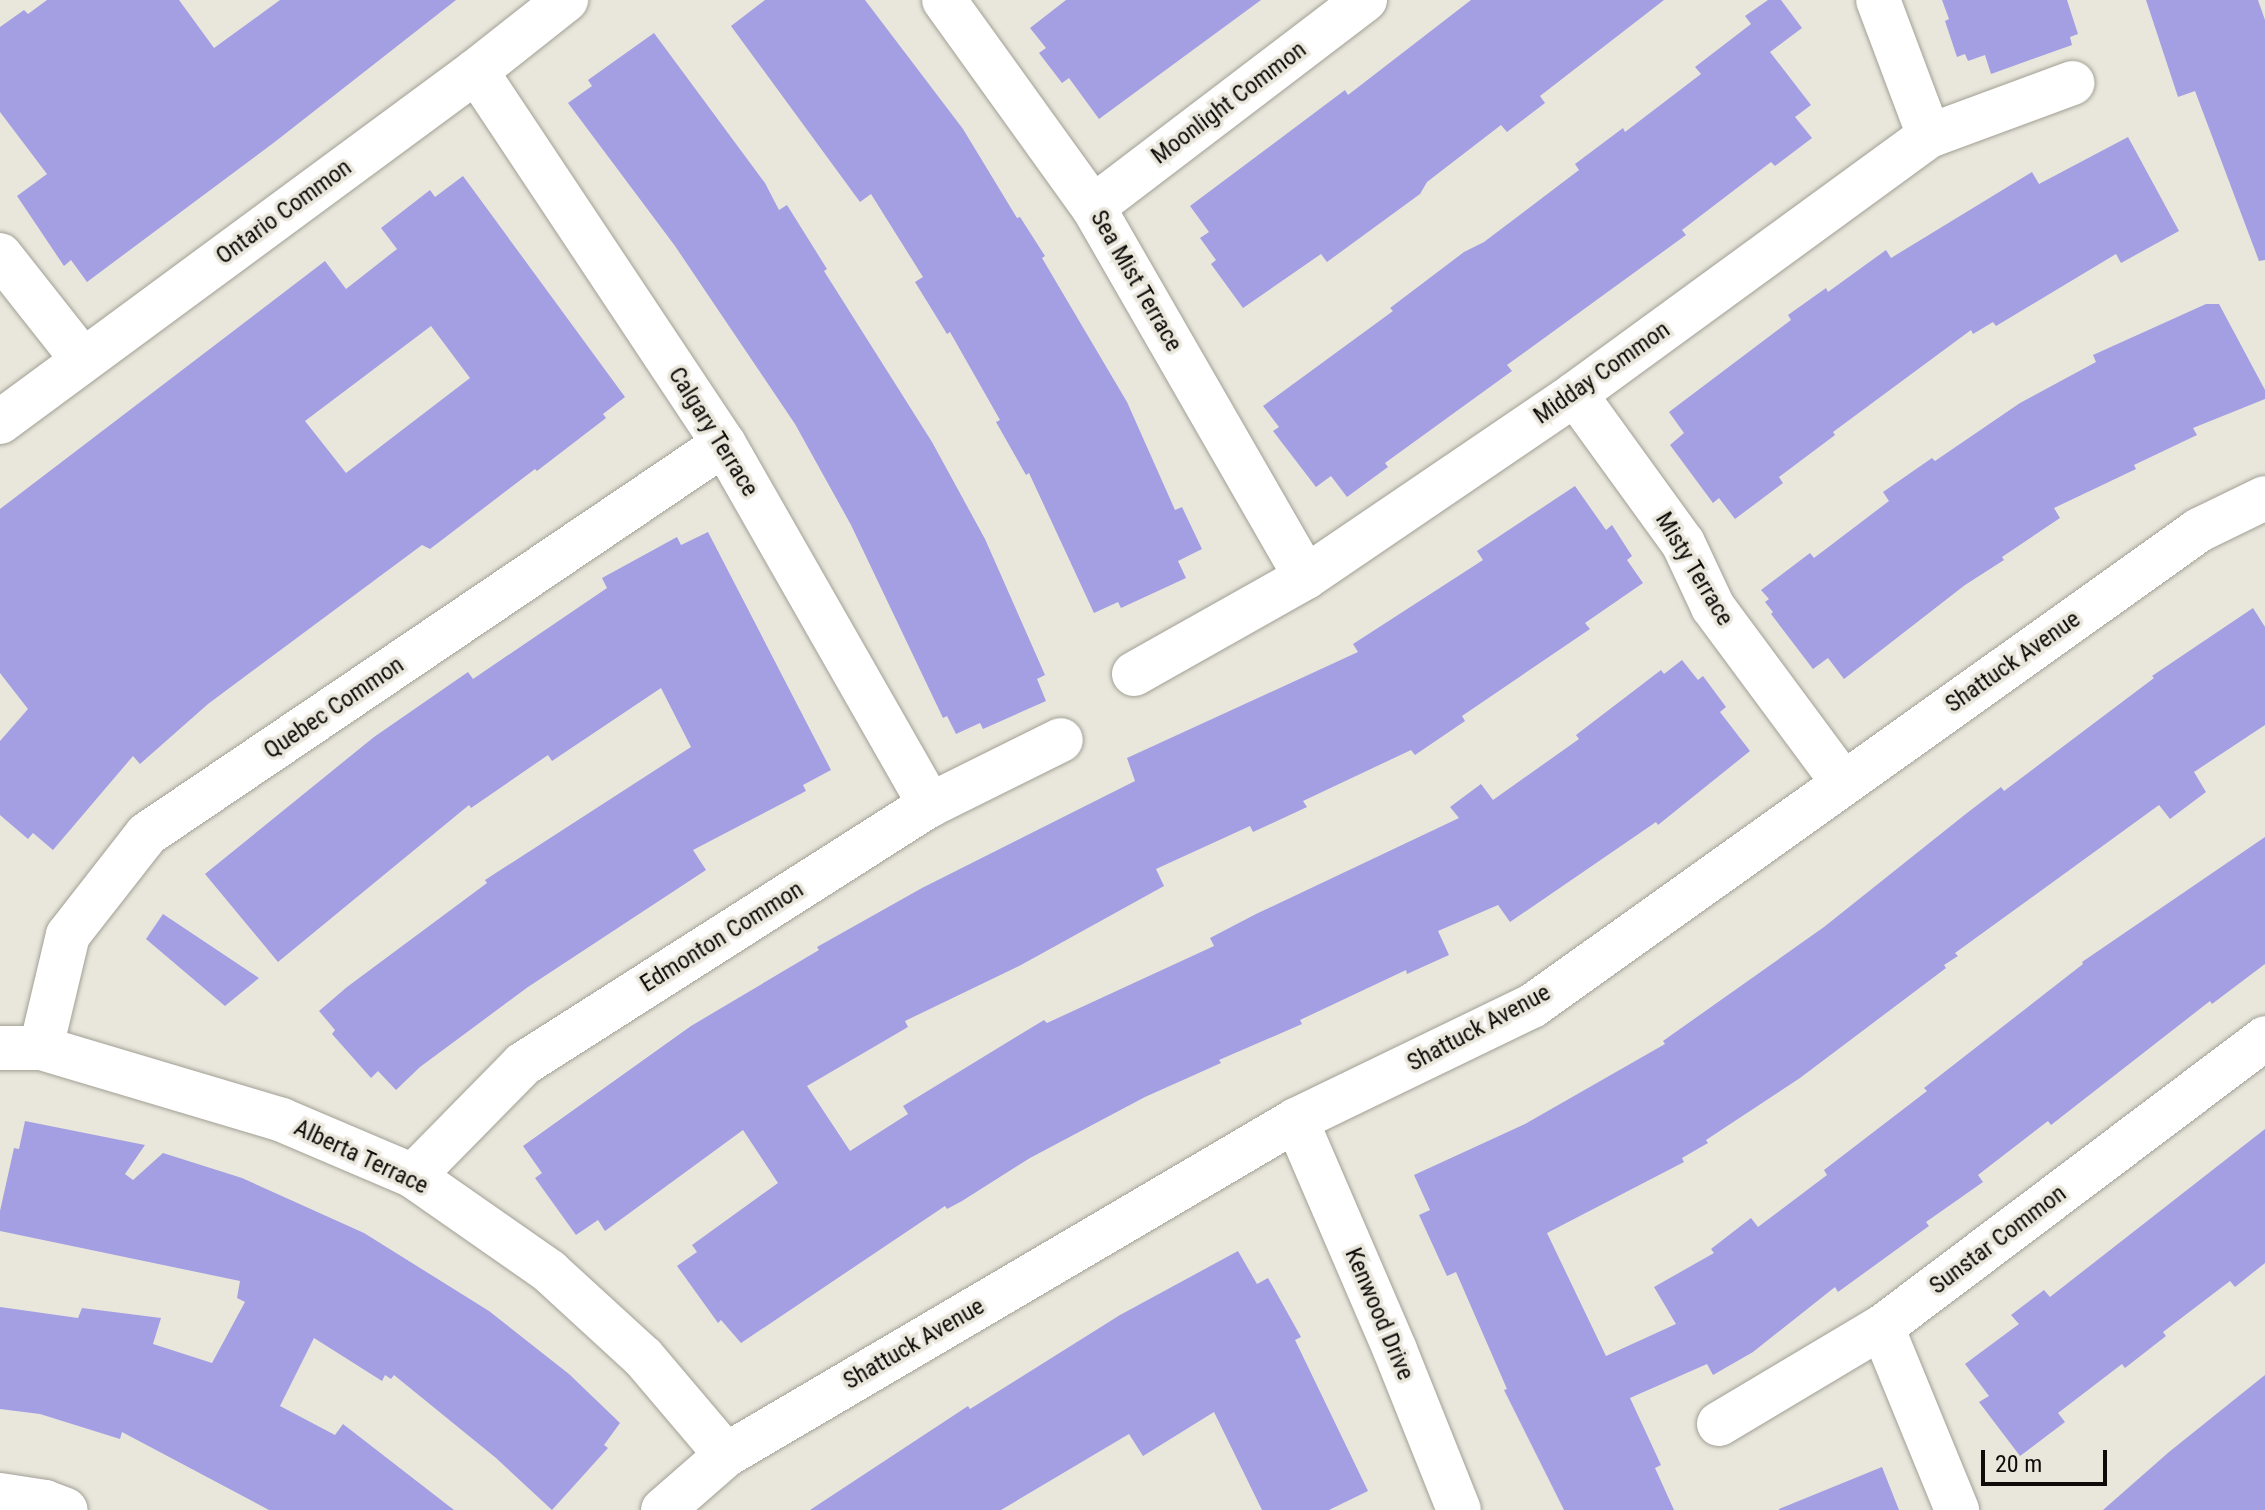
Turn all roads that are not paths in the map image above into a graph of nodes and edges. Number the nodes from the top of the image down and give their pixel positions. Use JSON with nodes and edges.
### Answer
{"nodes":[{"id":1,"x":566,"y":0,"type":"edge"},
{"id":2,"x":944,"y":0,"type":"edge"},
{"id":3,"x":1365,"y":0,"type":"edge"},
{"id":4,"x":1878,"y":0,"type":"edge"},
{"id":5,"x":476,"y":71,"type":"junction"},
{"id":6,"x":2072,"y":83,"type":"dead end"},
{"id":7,"x":1929,"y":136,"type":"junction"},
{"id":8,"x":1093,"y":207,"type":"junction"},
{"id":9,"x":0,"y":255,"type":"edge"},
{"id":10,"x":82,"y":359,"type":"junction"},
{"id":11,"x":1575,"y":394,"type":"junction"},
{"id":12,"x":0,"y":422,"type":"edge"},
{"id":13,"x":724,"y":444,"type":"junction"},
{"id":14,"x":2265,"y":498,"type":"edge"},
{"id":15,"x":1306,"y":577,"type":"junction"},
{"id":16,"x":1134,"y":674,"type":"dead end"},
{"id":17,"x":1061,"y":740,"type":"dead end"},
{"id":18,"x":1843,"y":783,"type":"junction"},
{"id":19,"x":930,"y":805,"type":"junction"},
{"id":20,"x":2265,"y":1038,"type":"edge"},
{"id":21,"x":21,"y":1048,"type":"edge"},
{"id":22,"x":1296,"y":1120,"type":"junction"},
{"id":23,"x":413,"y":1176,"type":"junction"},
{"id":24,"x":1882,"y":1327,"type":"junction"},
{"id":25,"x":1719,"y":1424,"type":"dead end"},
{"id":26,"x":726,"y":1455,"type":"junction"},
{"id":27,"x":0,"y":1495,"type":"edge"},
{"id":28,"x":66,"y":1510,"type":"edge"},
{"id":29,"x":663,"y":1510,"type":"edge"},
{"id":30,"x":1459,"y":1510,"type":"edge"},
{"id":31,"x":1957,"y":1510,"type":"edge"}],
"edges":[{"from":1,"to":5,"type":"street","name":"Ontario Common"},
{"from":2,"to":8,"type":"street","name":"Sea Mist Terrace"},
{"from":3,"to":8,"type":"street","name":"Moonlight Common"},
{"from":4,"to":7,"type":"street"},
{"from":5,"to":10,"type":"street","name":"Ontario Common"},
{"from":5,"to":13,"type":"street","name":"Calgary Terrace"},
{"from":6,"to":7,"type":"street","name":"Midday Common"},
{"from":7,"to":11,"type":"street","name":"Midday Common"},
{"from":8,"to":15,"type":"street","name":"Sea Mist Terrace"},
{"from":9,"to":10,"type":"street"},
{"from":10,"to":12,"type":"street","name":"Ontario Common"},
{"from":11,"to":15,"type":"street","name":"Midday Common"},
{"from":11,"to":18,"type":"street","name":"Misty Terrace"},
{"from":13,"to":19,"type":"street","name":"Calgary Terrace"},
{"from":13,"to":21,"type":"street","name":"Quebec Common"},
{"from":14,"to":18,"type":"street","name":"Shattuck Avenue"},
{"from":15,"to":16,"type":"street","name":"Midday Common"},
{"from":17,"to":19,"type":"street","name":"Edmonton Common"},
{"from":18,"to":22,"type":"street","name":"Shattuck Avenue"},
{"from":19,"to":23,"type":"street","name":"Edmonton Common"},
{"from":20,"to":24,"type":"street","name":"Sunstar Common"},
{"from":21,"to":23,"type":"street","name":"Alberta Terrace"},
{"from":22,"to":26,"type":"street","name":"Shattuck Avenue"},
{"from":22,"to":30,"type":"street","name":"Kenwood Drive"},
{"from":23,"to":26,"type":"street","name":"Alberta Terrace"},
{"from":24,"to":25,"type":"street","name":"Sunstar Common"},
{"from":24,"to":31,"type":"street"},
{"from":26,"to":29,"type":"street","name":"Shattuck Avenue"},
{"from":27,"to":28,"type":"street"}]}
